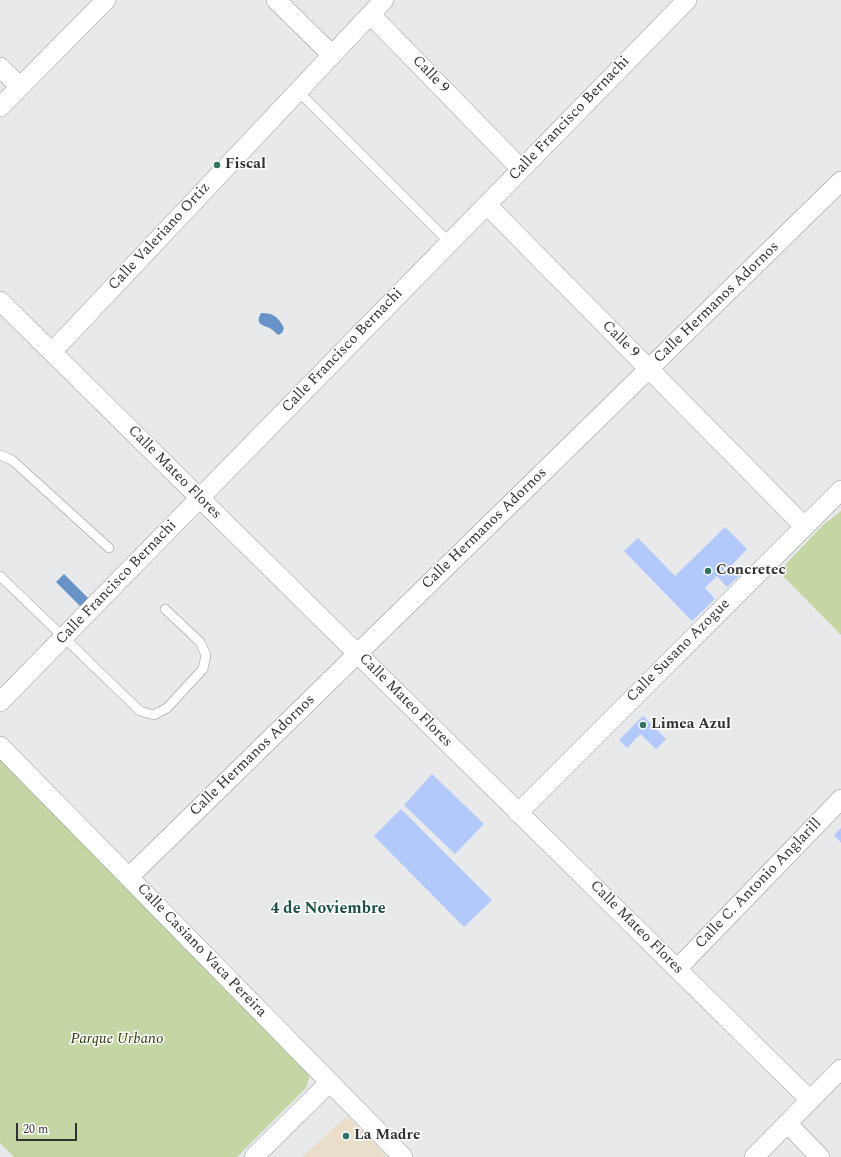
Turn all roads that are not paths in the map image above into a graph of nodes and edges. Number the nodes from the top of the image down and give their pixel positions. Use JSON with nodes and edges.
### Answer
{"nodes":[{"id":1,"x":106,"y":0,"type":"edge"},
{"id":2,"x":276,"y":0,"type":"edge"},
{"id":3,"x":384,"y":0,"type":"edge"},
{"id":4,"x":687,"y":0,"type":"edge"},
{"id":5,"x":371,"y":15,"type":"junction"},
{"id":6,"x":332,"y":55,"type":"junction"},
{"id":7,"x":0,"y":67,"type":"edge"},
{"id":8,"x":20,"y":87,"type":"junction"},
{"id":9,"x":298,"y":91,"type":"junction"},
{"id":10,"x":0,"y":107,"type":"edge"},
{"id":11,"x":521,"y":169,"type":"junction"},
{"id":12,"x":841,"y":182,"type":"edge"},
{"id":13,"x":487,"y":205,"type":"junction"},
{"id":14,"x":450,"y":243,"type":"junction"},
{"id":15,"x":0,"y":301,"type":"edge"},
{"id":16,"x":52,"y":352,"type":"junction"},
{"id":17,"x":649,"y":369,"type":"junction"},
{"id":18,"x":0,"y":455,"type":"edge"},
{"id":19,"x":841,"y":490,"type":"edge"},
{"id":20,"x":200,"y":498,"type":"junction"},
{"id":21,"x":804,"y":526,"type":"junction"},
{"id":22,"x":109,"y":548,"type":"dead end"},
{"id":23,"x":0,"y":576,"type":"edge"},
{"id":24,"x":165,"y":609,"type":"dead end"},
{"id":25,"x":64,"y":637,"type":"junction"},
{"id":26,"x":358,"y":654,"type":"junction"},
{"id":27,"x":0,"y":702,"type":"edge"},
{"id":28,"x":0,"y":746,"type":"edge"},
{"id":29,"x":841,"y":799,"type":"edge"},
{"id":30,"x":518,"y":813,"type":"junction"},
{"id":31,"x":129,"y":878,"type":"junction"},
{"id":32,"x":677,"y":969,"type":"junction"},
{"id":33,"x":841,"y":1069,"type":"edge"},
{"id":34,"x":330,"y":1082,"type":"junction"},
{"id":35,"x":810,"y":1100,"type":"junction"},
{"id":36,"x":787,"y":1123,"type":"junction"},
{"id":37,"x":254,"y":1157,"type":"edge"},
{"id":38,"x":403,"y":1157,"type":"edge"},
{"id":39,"x":754,"y":1157,"type":"edge"},
{"id":40,"x":820,"y":1157,"type":"edge"}],
"edges":[{"from":1,"to":8,"type":"street"},
{"from":2,"to":6,"type":"street"},
{"from":3,"to":5,"type":"street","name":"Calle Valeriano Ortiz"},
{"from":4,"to":11,"type":"street","name":"Calle Francisco Bernachi"},
{"from":5,"to":6,"type":"street","name":"Calle Valeriano Ortiz"},
{"from":5,"to":11,"type":"street","name":"Calle 9"},
{"from":6,"to":9,"type":"street","name":"Calle Valeriano Ortiz"},
{"from":7,"to":8,"type":"street"},
{"from":8,"to":10,"type":"street"},
{"from":9,"to":14,"type":"lane"},
{"from":9,"to":16,"type":"street","name":"Calle Valeriano Ortiz"},
{"from":11,"to":13,"type":"street","name":"Calle Francisco Bernachi"},
{"from":12,"to":17,"type":"street","name":"Calle Hermanos Adornos"},
{"from":13,"to":14,"type":"street","name":"Calle Francisco Bernachi"},
{"from":13,"to":17,"type":"street","name":"Calle 9"},
{"from":14,"to":20,"type":"street","name":"Calle Francisco Bernachi"},
{"from":15,"to":16,"type":"street","name":"Calle Mateo Flores"},
{"from":16,"to":20,"type":"street","name":"Calle Mateo Flores"},
{"from":17,"to":21,"type":"street","name":"Calle 9"},
{"from":17,"to":26,"type":"street","name":"Calle Hermanos Adornos"},
{"from":18,"to":22,"type":"lane"},
{"from":19,"to":21,"type":"street","name":"Calle Susano Azogue"},
{"from":20,"to":25,"type":"street","name":"Calle Francisco Bernachi"},
{"from":20,"to":26,"type":"street","name":"Calle Mateo Flores"},
{"from":21,"to":30,"type":"street","name":"Calle Susano Azogue"},
{"from":23,"to":25,"type":"lane"},
{"from":24,"to":25,"type":"lane"},
{"from":25,"to":27,"type":"street","name":"Calle Francisco Bernachi"},
{"from":26,"to":30,"type":"street","name":"Calle Mateo Flores"},
{"from":26,"to":31,"type":"street","name":"Calle Hermanos Adornos"},
{"from":28,"to":31,"type":"street","name":"Calle Casiano Vaca Pereira"},
{"from":29,"to":32,"type":"street","name":"Calle C. Antonio Anglarill"},
{"from":30,"to":32,"type":"street","name":"Calle Mateo Flores"},
{"from":31,"to":34,"type":"street","name":"Calle Casiano Vaca Pereira"},
{"from":32,"to":35,"type":"street","name":"Calle Mateo Flores"},
{"from":33,"to":35,"type":"street"},
{"from":34,"to":37,"type":"street"},
{"from":34,"to":38,"type":"street","name":"Calle Casiano Vaca Pereira"},
{"from":35,"to":36,"type":"street"},
{"from":36,"to":39,"type":"street"},
{"from":36,"to":40,"type":"street"}]}
